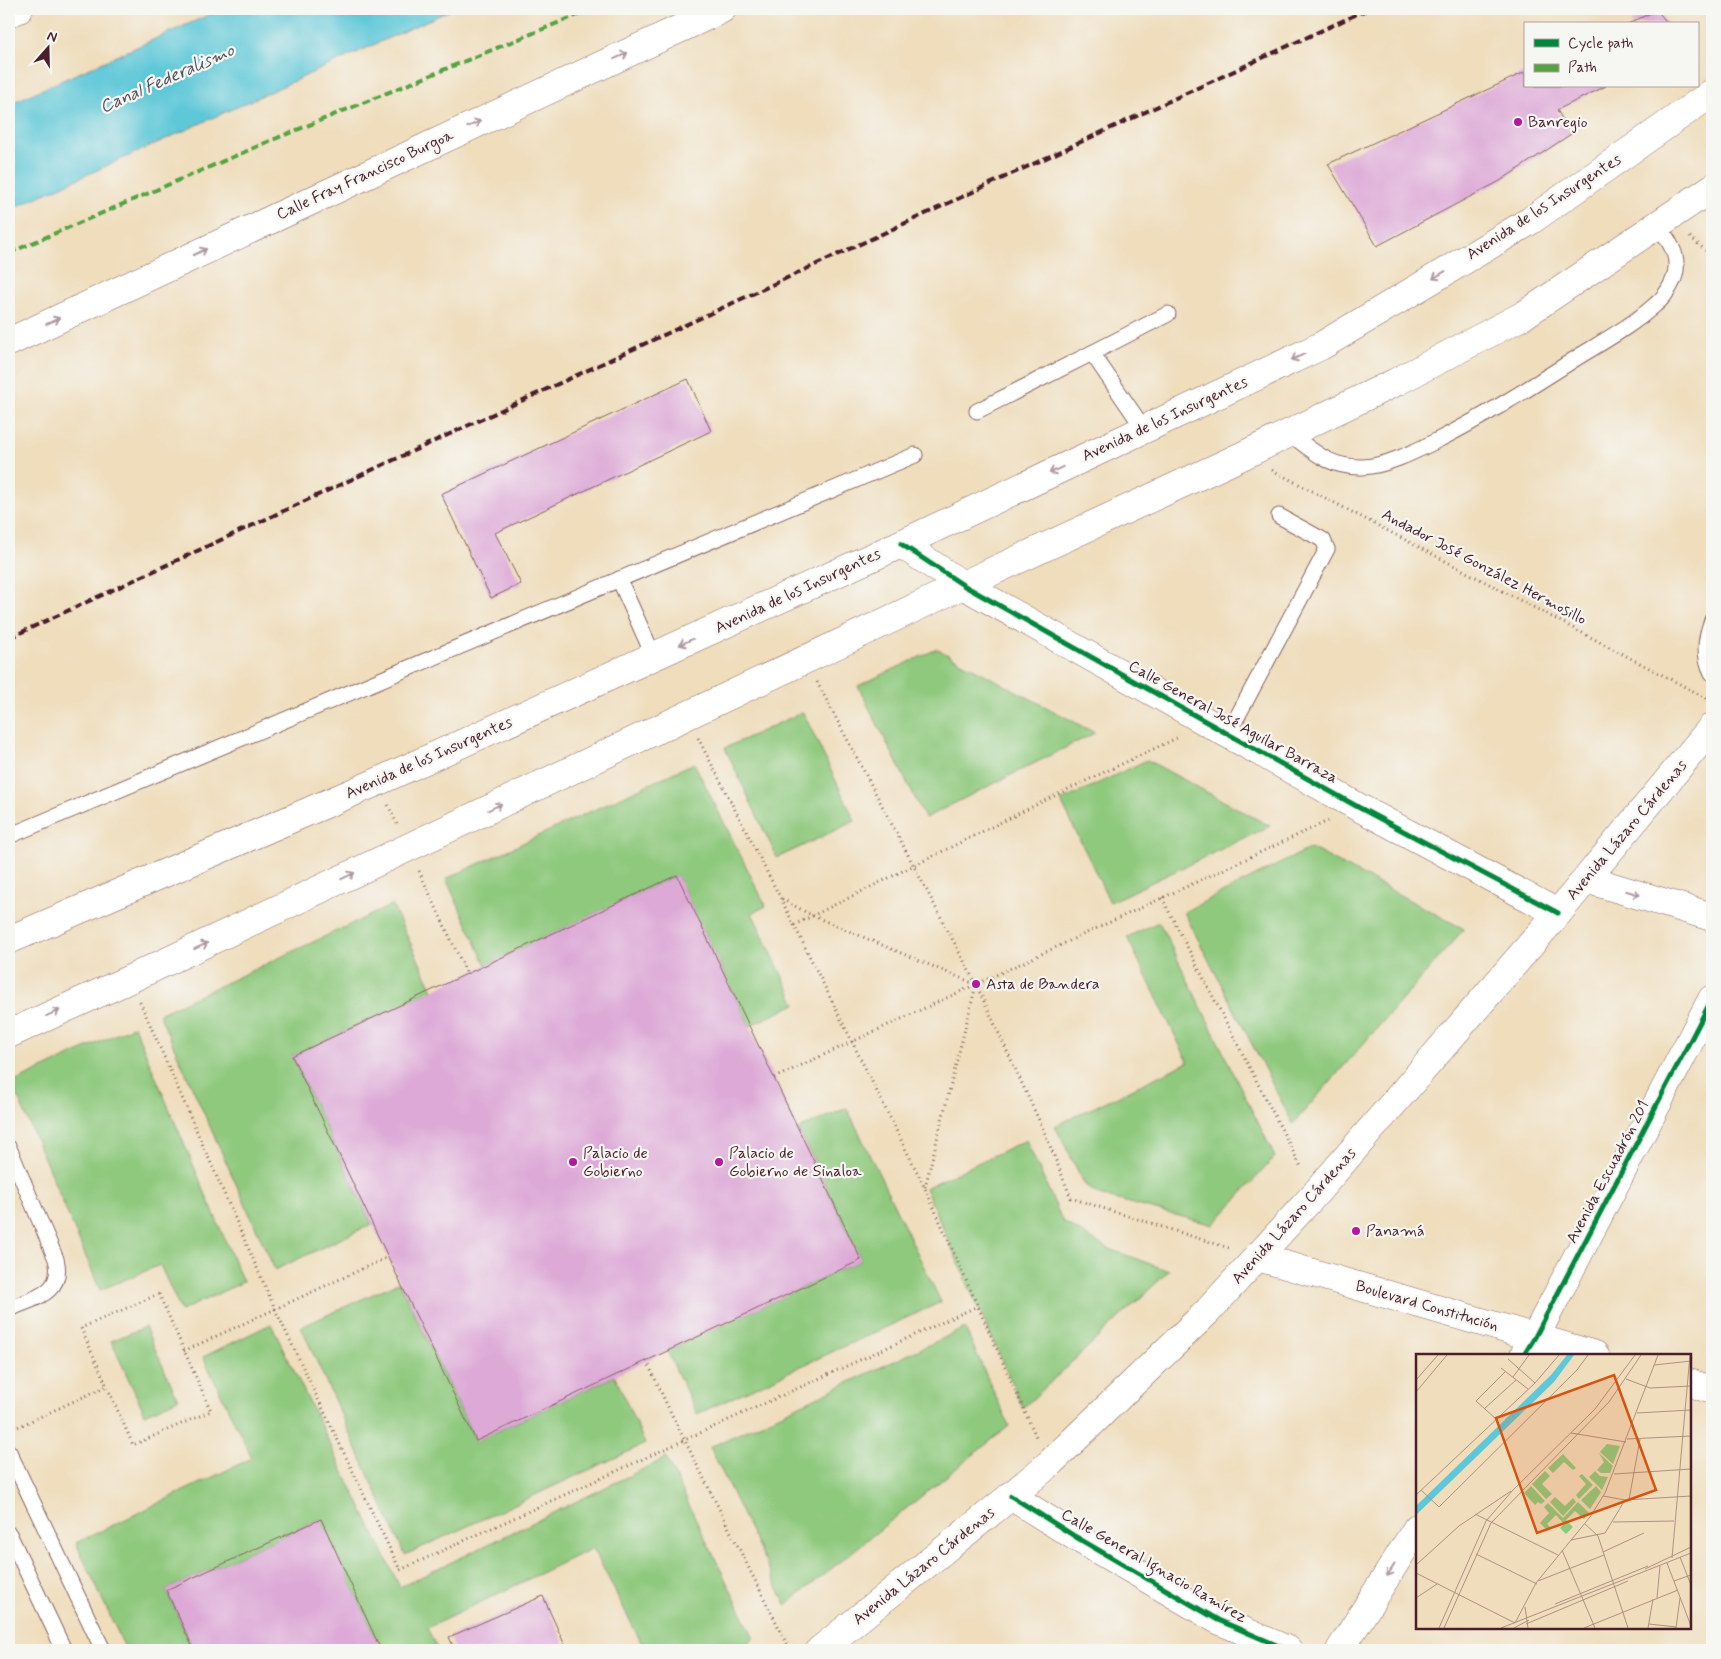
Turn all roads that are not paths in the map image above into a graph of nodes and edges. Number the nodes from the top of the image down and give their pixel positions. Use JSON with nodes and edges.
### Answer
{"nodes":[{"id":1,"x":19,"y":9,"type":"edge"},
{"id":2,"x":722,"y":9,"type":"edge"},
{"id":3,"x":9,"y":13,"type":"edge"},
{"id":4,"x":1712,"y":93,"type":"edge"},
{"id":5,"x":1712,"y":109,"type":"edge"},
{"id":6,"x":1628,"y":153,"type":"junction"},
{"id":7,"x":1712,"y":188,"type":"edge"},
{"id":8,"x":1658,"y":225,"type":"junction"},
{"id":9,"x":1168,"y":314,"type":"dead end"},
{"id":10,"x":9,"y":342,"type":"edge"},
{"id":11,"x":1092,"y":353,"type":"junction"},
{"id":12,"x":977,"y":411,"type":"dead end"},
{"id":13,"x":1144,"y":429,"type":"junction"},
{"id":14,"x":1289,"y":433,"type":"junction"},
{"id":15,"x":915,"y":455,"type":"dead end"},
{"id":16,"x":1279,"y":516,"type":"dead end"},
{"id":17,"x":901,"y":544,"type":"junction"},
{"id":18,"x":619,"y":579,"type":"junction"},
{"id":19,"x":963,"y":585,"type":"junction"},
{"id":20,"x":1712,"y":620,"type":"edge"},
{"id":21,"x":654,"y":657,"type":"junction"},
{"id":22,"x":1712,"y":673,"type":"edge"},
{"id":23,"x":1712,"y":727,"type":"edge"},
{"id":24,"x":1219,"y":729,"type":"junction"},
{"id":25,"x":9,"y":836,"type":"edge"},
{"id":26,"x":1586,"y":879,"type":"junction"},
{"id":27,"x":1558,"y":912,"type":"junction"},
{"id":28,"x":1712,"y":917,"type":"edge"},
{"id":29,"x":9,"y":940,"type":"edge"},
{"id":30,"x":1712,"y":999,"type":"edge"},
{"id":31,"x":9,"y":1034,"type":"edge"},
{"id":32,"x":9,"y":1148,"type":"edge"},
{"id":33,"x":1258,"y":1257,"type":"junction"},
{"id":34,"x":9,"y":1308,"type":"edge"},
{"id":35,"x":1529,"y":1346,"type":"edge"},
{"id":36,"x":1589,"y":1354,"type":"edge"},
{"id":37,"x":1691,"y":1383,"type":"edge"},
{"id":38,"x":1712,"y":1390,"type":"edge"},
{"id":39,"x":9,"y":1452,"type":"edge"},
{"id":40,"x":1011,"y":1496,"type":"junction"},
{"id":41,"x":1416,"y":1530,"type":"edge"},
{"id":42,"x":9,"y":1534,"type":"edge"},
{"id":43,"x":1278,"y":1649,"type":"edge"},
{"id":44,"x":64,"y":1650,"type":"edge"},
{"id":45,"x":103,"y":1650,"type":"edge"},
{"id":46,"x":820,"y":1650,"type":"edge"},
{"id":47,"x":1340,"y":1650,"type":"edge"}],
"edges":[{"from":1,"to":3,"type":"main road"},
{"from":10,"to":2,"type":"main road","name":"Calle Fray Francisco Burgoa","one_way":true},
{"from":4,"to":6,"type":"main road","name":"Avenida de los Insurgentes"},
{"from":5,"to":6,"type":"main road"},
{"from":6,"to":13,"type":"main road","name":"Avenida de los Insurgentes","one_way":true},
{"from":7,"to":8,"type":"main road"},
{"from":8,"to":14,"type":"main road"},
{"from":8,"to":14,"type":"lane"},
{"from":9,"to":11,"type":"lane"},
{"from":11,"to":12,"type":"lane"},
{"from":11,"to":13,"type":"lane"},
{"from":13,"to":17,"type":"main road","name":"Avenida de los Insurgentes","one_way":true},
{"from":14,"to":19,"type":"main road"},
{"from":15,"to":18,"type":"lane"},
{"from":16,"to":24,"type":"lane"},
{"from":17,"to":19,"type":"main road","name":"Calle General José Aguilar Barraza"},
{"from":17,"to":21,"type":"main road","name":"Avenida de los Insurgentes","one_way":true},
{"from":18,"to":21,"type":"lane"},
{"from":18,"to":25,"type":"lane"},
{"from":19,"to":24,"type":"main road","name":"Calle General José Aguilar Barraza"},
{"from":31,"to":19,"type":"main road","one_way":true},
{"from":20,"to":22,"type":"lane"},
{"from":21,"to":29,"type":"main road","name":"Avenida de los Insurgentes"},
{"from":23,"to":26,"type":"main road","name":"Avenida Lázaro Cárdenas"},
{"from":24,"to":27,"type":"main road","name":"Calle General José Aguilar Barraza"},
{"from":26,"to":27,"type":"main road","name":"Avenida Lázaro Cárdenas"},
{"from":26,"to":28,"type":"main road","one_way":true},
{"from":27,"to":33,"type":"main road","name":"Avenida Lázaro Cárdenas"},
{"from":30,"to":35,"type":"main road","name":"Avenida Escuadrón 201"},
{"from":32,"to":34,"type":"lane"},
{"from":33,"to":35,"type":"main road","name":"Boulevard Constitución"},
{"from":33,"to":40,"type":"main road","name":"Avenida Lázaro Cárdenas"},
{"from":35,"to":36,"type":"main road","name":"Boulevard Constitución"},
{"from":37,"to":38,"type":"main road"},
{"from":39,"to":45,"type":"lane"},
{"from":40,"to":43,"type":"main road","name":"Calle General Ignacio Ramírez"},
{"from":40,"to":46,"type":"main road","name":"Avenida Lázaro Cárdenas"},
{"from":41,"to":47,"type":"main road","one_way":true},
{"from":42,"to":44,"type":"lane"}]}
